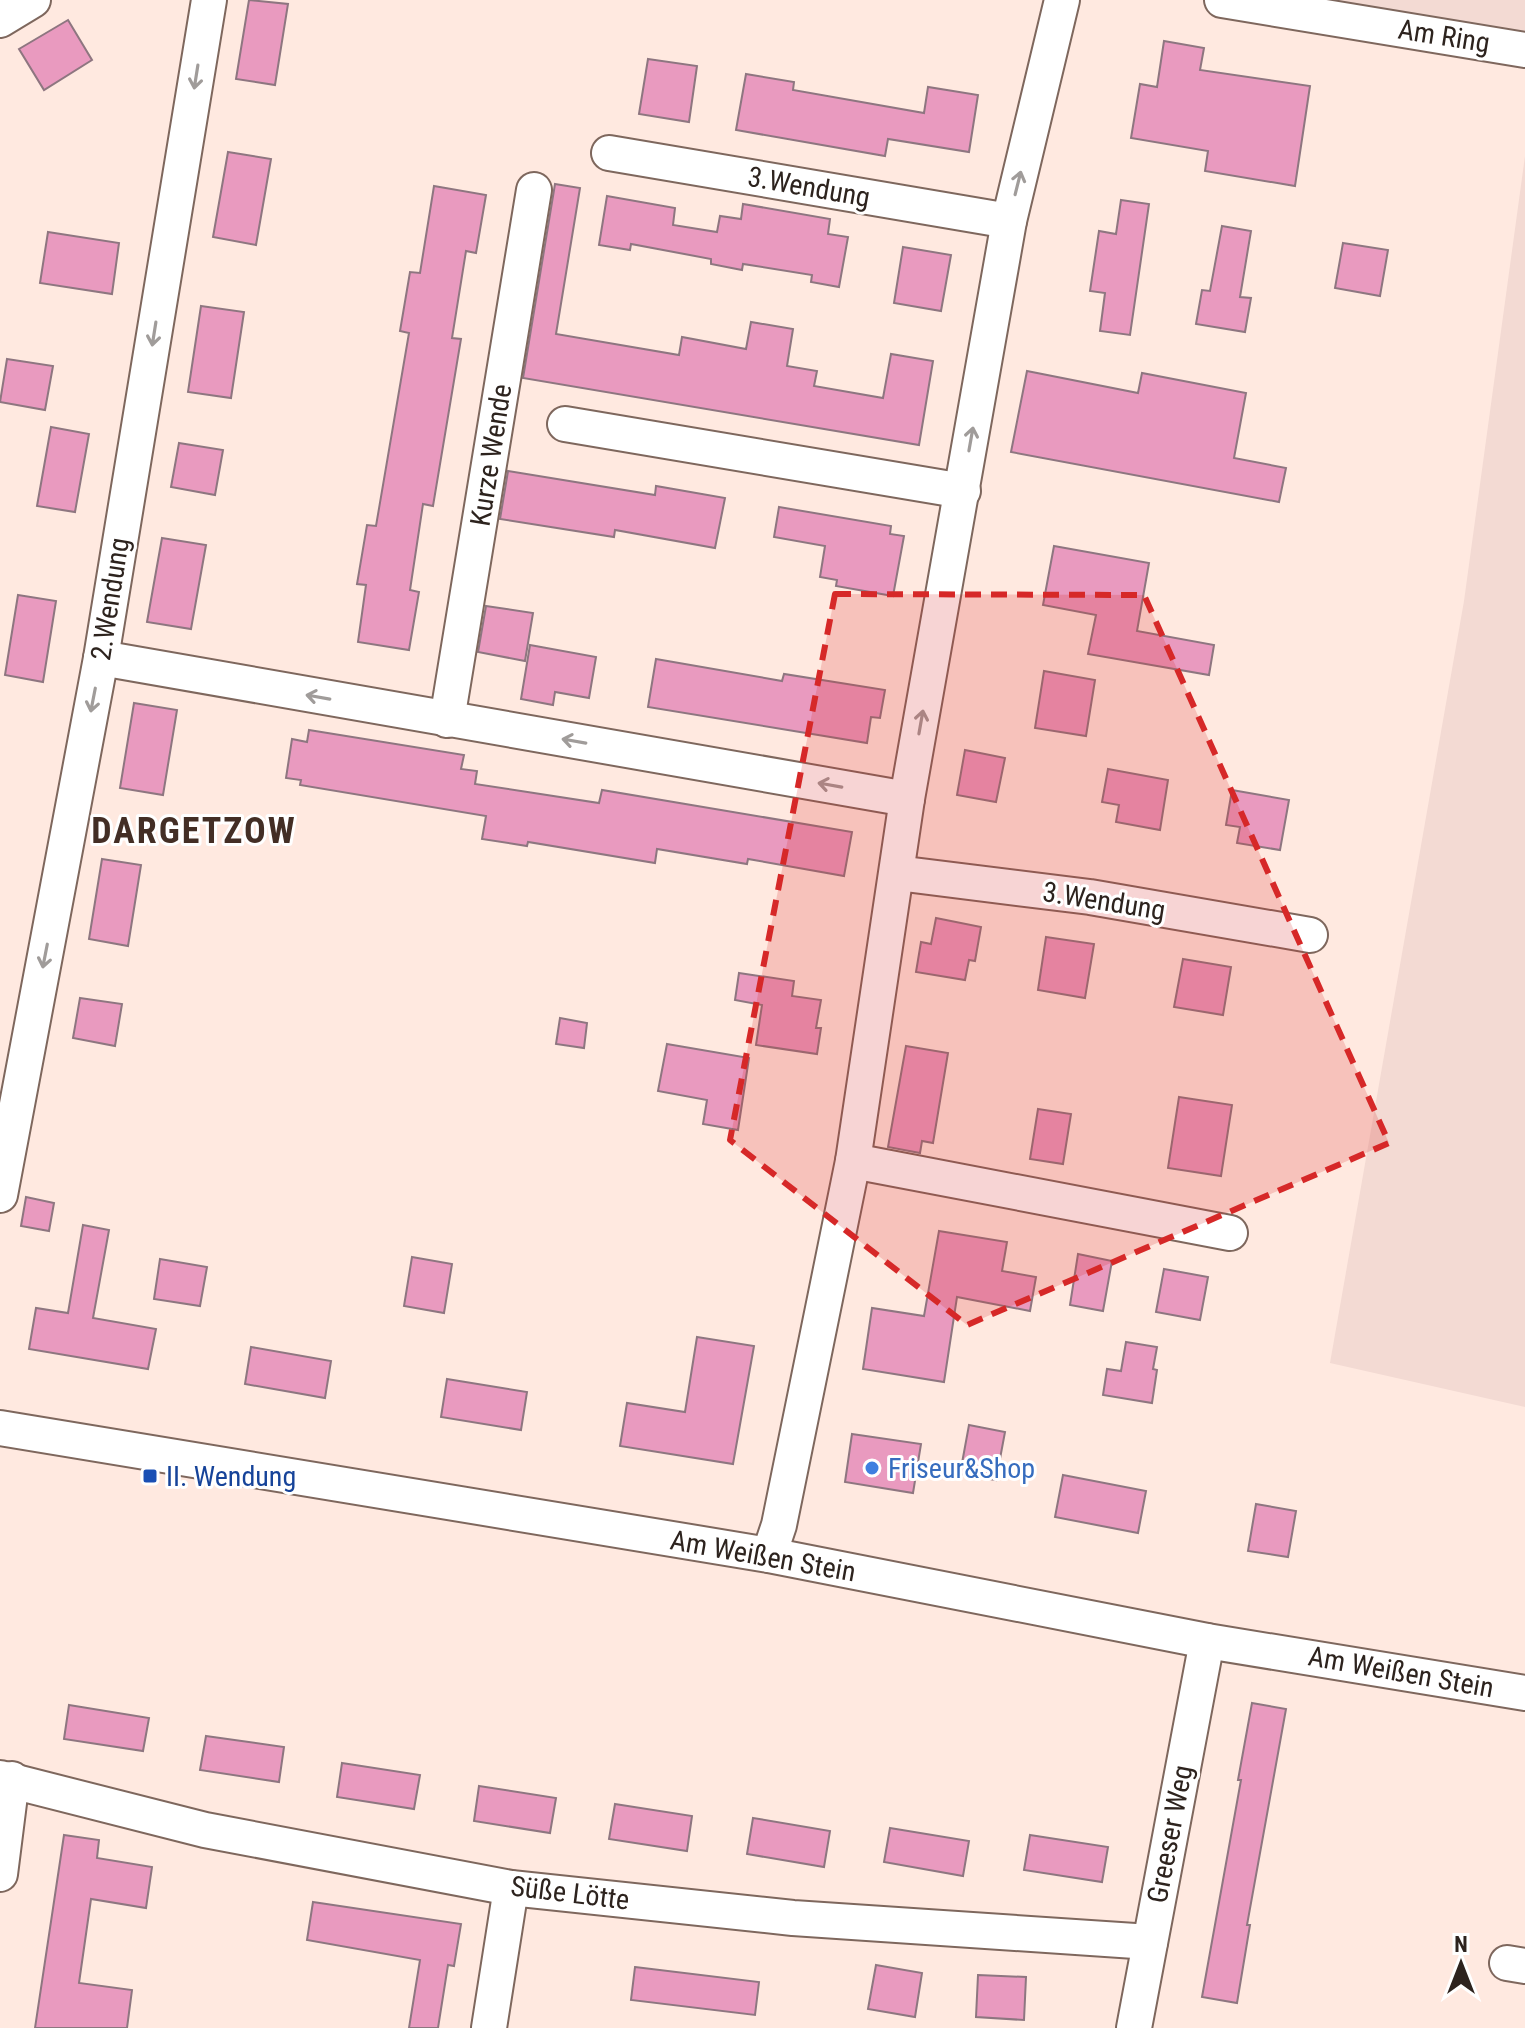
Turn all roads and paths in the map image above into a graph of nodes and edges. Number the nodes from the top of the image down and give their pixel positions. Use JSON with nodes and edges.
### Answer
{"nodes":[{"id":1,"x":33,"y":0,"type":"edge"},
{"id":2,"x":209,"y":0,"type":"edge"},
{"id":3,"x":1062,"y":0,"type":"edge"},
{"id":4,"x":1222,"y":0,"type":"edge"},
{"id":5,"x":0,"y":20,"type":"edge"},
{"id":6,"x":1525,"y":50,"type":"edge"},
{"id":7,"x":609,"y":153,"type":"dead end"},
{"id":8,"x":534,"y":190,"type":"dead end"},
{"id":9,"x":1009,"y":221,"type":"junction"},
{"id":10,"x":565,"y":424,"type":"dead end"},
{"id":11,"x":963,"y":491,"type":"junction"},
{"id":12,"x":101,"y":658,"type":"junction"},
{"id":13,"x":447,"y":720,"type":"junction"},
{"id":14,"x":907,"y":799,"type":"junction"},
{"id":15,"x":897,"y":873,"type":"junction"},
{"id":16,"x":1310,"y":935,"type":"dead end"},
{"id":17,"x":853,"y":1161,"type":"junction"},
{"id":18,"x":0,"y":1195,"type":"edge"},
{"id":19,"x":1230,"y":1233,"type":"dead end"},
{"id":20,"x":0,"y":1428,"type":"edge"},
{"id":21,"x":769,"y":1555,"type":"junction"},
{"id":22,"x":1207,"y":1641,"type":"junction"},
{"id":23,"x":1525,"y":1693,"type":"edge"},
{"id":24,"x":6,"y":1779,"type":"edge"},
{"id":25,"x":0,"y":1874,"type":"edge"},
{"id":26,"x":511,"y":1888,"type":"junction"},
{"id":27,"x":1150,"y":1942,"type":"junction"},
{"id":28,"x":489,"y":2028,"type":"edge"},
{"id":29,"x":1134,"y":2028,"type":"edge"}],
"edges":[{"from":1,"to":5,"type":"street"},
{"from":2,"to":12,"type":"street","name":"2.Wendung","one_way":true},
{"from":9,"to":3,"type":"street","one_way":true},
{"from":4,"to":6,"type":"street","name":"Am Ring"},
{"from":7,"to":9,"type":"street","name":"3.Wendung"},
{"from":8,"to":13,"type":"street","name":"Kurze Wende"},
{"from":11,"to":9,"type":"street","one_way":true},
{"from":10,"to":11,"type":"street"},
{"from":14,"to":11,"type":"street","one_way":true},
{"from":13,"to":12,"type":"street","one_way":true},
{"from":12,"to":18,"type":"street","name":"2.Wendung","one_way":true},
{"from":14,"to":13,"type":"street","one_way":true},
{"from":14,"to":15,"type":"street"},
{"from":15,"to":16,"type":"street","name":"3.Wendung"},
{"from":15,"to":17,"type":"street"},
{"from":17,"to":19,"type":"street"},
{"from":17,"to":21,"type":"street"},
{"from":20,"to":21,"type":"street","name":"Am Weißen Stein"},
{"from":21,"to":22,"type":"street","name":"Am Weißen Stein"},
{"from":22,"to":23,"type":"street","name":"Am Weißen Stein"},
{"from":22,"to":27,"type":"street","name":"Greeser Weg"},
{"from":24,"to":25,"type":"street"},
{"from":24,"to":26,"type":"street","name":"Süße Lötte"},
{"from":26,"to":27,"type":"street","name":"Süße Lötte"},
{"from":26,"to":28,"type":"street"},
{"from":27,"to":29,"type":"street","name":"Greeser Weg"}]}
